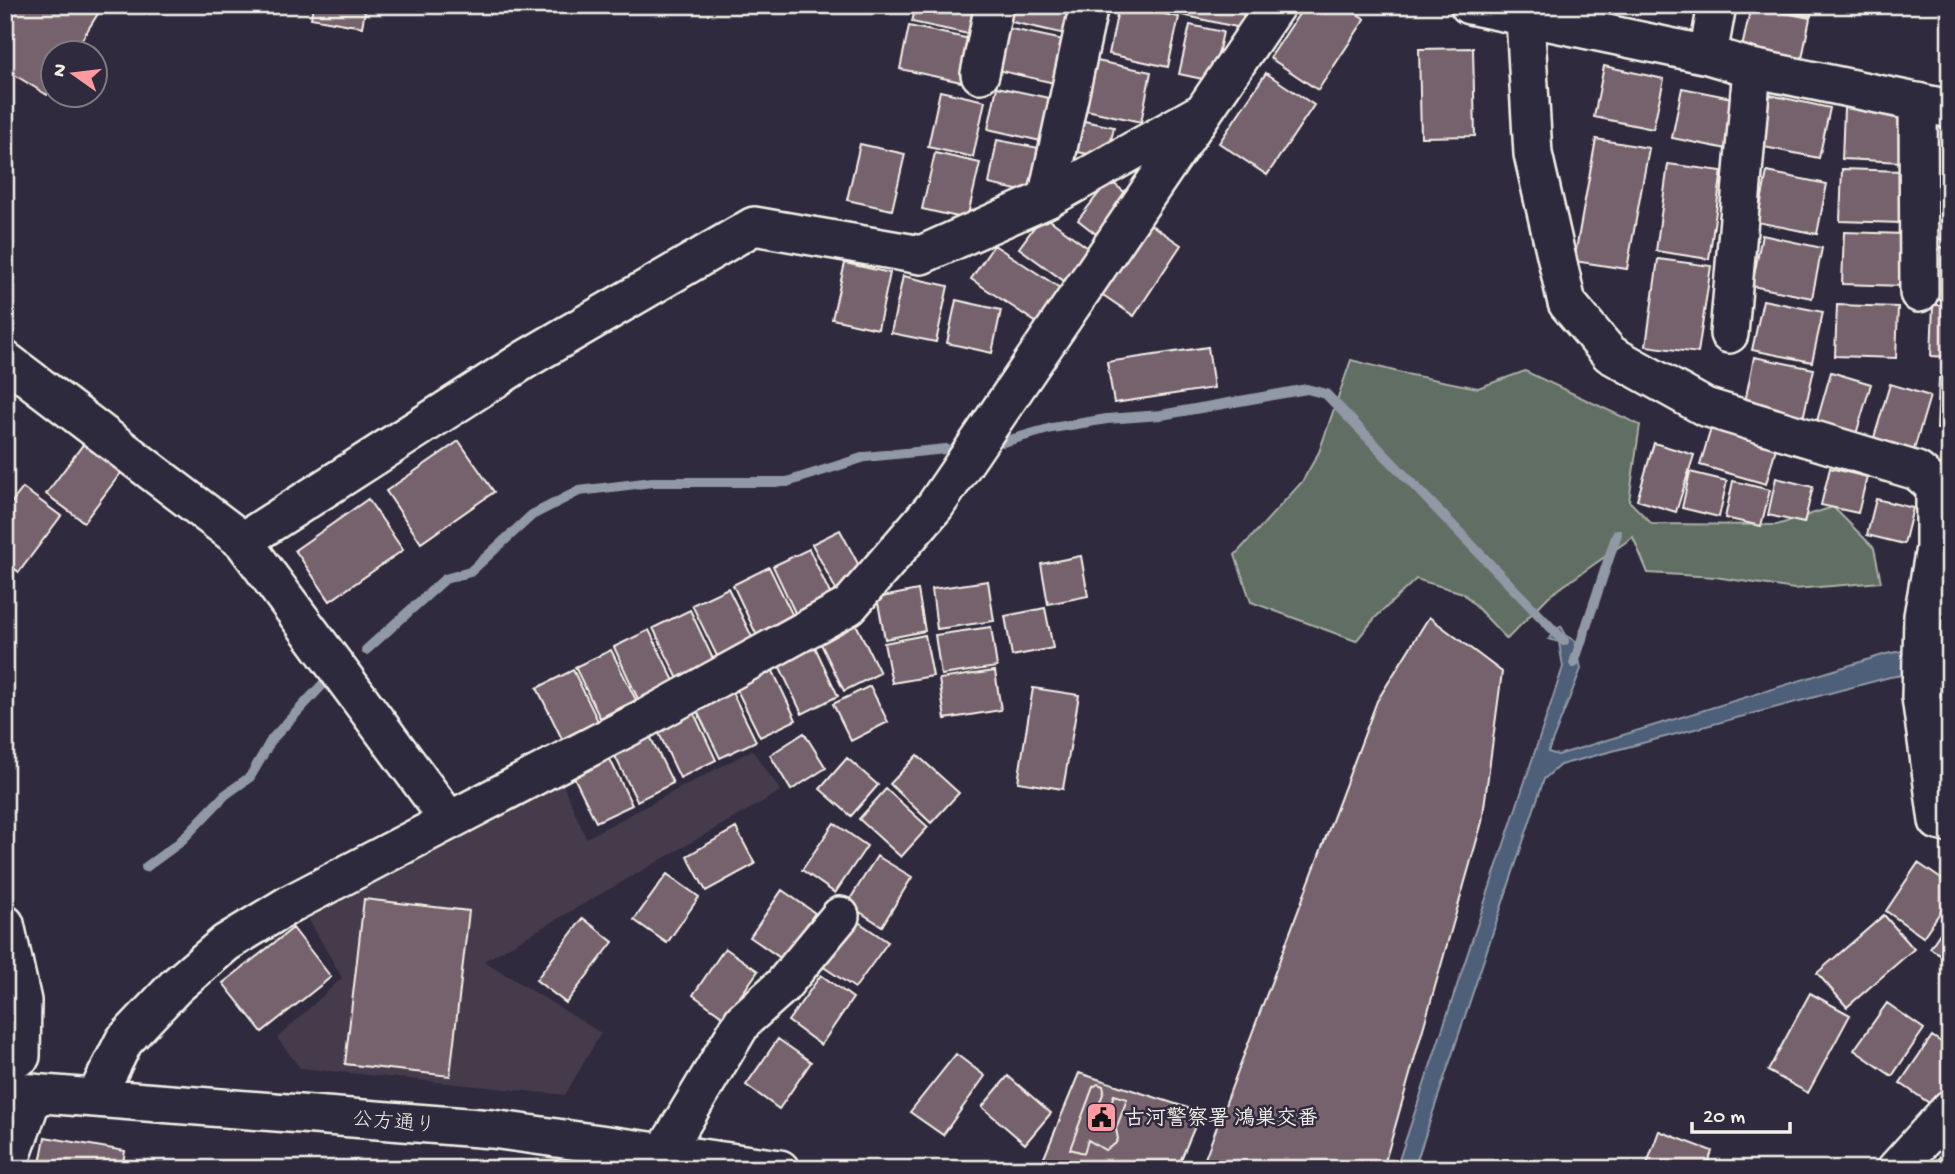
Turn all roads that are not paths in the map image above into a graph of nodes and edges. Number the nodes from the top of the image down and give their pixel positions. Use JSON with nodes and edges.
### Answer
{"nodes":[{"id":1,"x":994,"y":5,"type":"edge"},
{"id":2,"x":1089,"y":5,"type":"edge"},
{"id":3,"x":1276,"y":5,"type":"edge"},
{"id":4,"x":1469,"y":5,"type":"edge"},
{"id":5,"x":1717,"y":5,"type":"edge"},
{"id":6,"x":1525,"y":18,"type":"junction"},
{"id":7,"x":1708,"y":55,"type":"junction"},
{"id":8,"x":1752,"y":68,"type":"junction"},
{"id":9,"x":980,"y":74,"type":"dead end"},
{"id":10,"x":1934,"y":105,"type":"edge"},
{"id":11,"x":1204,"y":111,"type":"junction"},
{"id":12,"x":1047,"y":199,"type":"junction"},
{"id":13,"x":1919,"y":293,"type":"dead end"},
{"id":14,"x":1729,"y":334,"type":"dead end"},
{"id":15,"x":5,"y":360,"type":"edge"},
{"id":16,"x":243,"y":541,"type":"junction"},
{"id":17,"x":449,"y":820,"type":"junction"},
{"id":18,"x":1950,"y":824,"type":"edge"},
{"id":19,"x":841,"y":916,"type":"dead end"},
{"id":20,"x":5,"y":924,"type":"edge"},
{"id":21,"x":21,"y":1056,"type":"dead end"},
{"id":22,"x":20,"y":1092,"type":"edge"},
{"id":23,"x":96,"y":1097,"type":"junction"},
{"id":24,"x":1950,"y":1109,"type":"edge"},
{"id":25,"x":664,"y":1153,"type":"junction"},
{"id":26,"x":7,"y":1169,"type":"edge"},
{"id":27,"x":780,"y":1169,"type":"edge"},
{"id":28,"x":1896,"y":1169,"type":"edge"}],
"edges":[{"from":1,"to":9,"type":"street"},
{"from":2,"to":12,"type":"street"},
{"from":3,"to":11,"type":"street"},
{"from":4,"to":6,"type":"street"},
{"from":5,"to":7,"type":"street"},
{"from":6,"to":7,"type":"street"},
{"from":6,"to":18,"type":"street"},
{"from":7,"to":8,"type":"street"},
{"from":8,"to":10,"type":"street"},
{"from":8,"to":14,"type":"street"},
{"from":10,"to":13,"type":"street"},
{"from":11,"to":12,"type":"street"},
{"from":11,"to":17,"type":"street"},
{"from":12,"to":16,"type":"street"},
{"from":15,"to":16,"type":"street"},
{"from":16,"to":17,"type":"street"},
{"from":17,"to":23,"type":"street"},
{"from":19,"to":25,"type":"street"},
{"from":20,"to":21,"type":"street"},
{"from":22,"to":23,"type":"street","name":"公方通り"},
{"from":22,"to":26,"type":"street"},
{"from":23,"to":25,"type":"street","name":"公方通り"},
{"from":24,"to":28,"type":"street"},
{"from":25,"to":27,"type":"street","name":"公方通り"}]}
